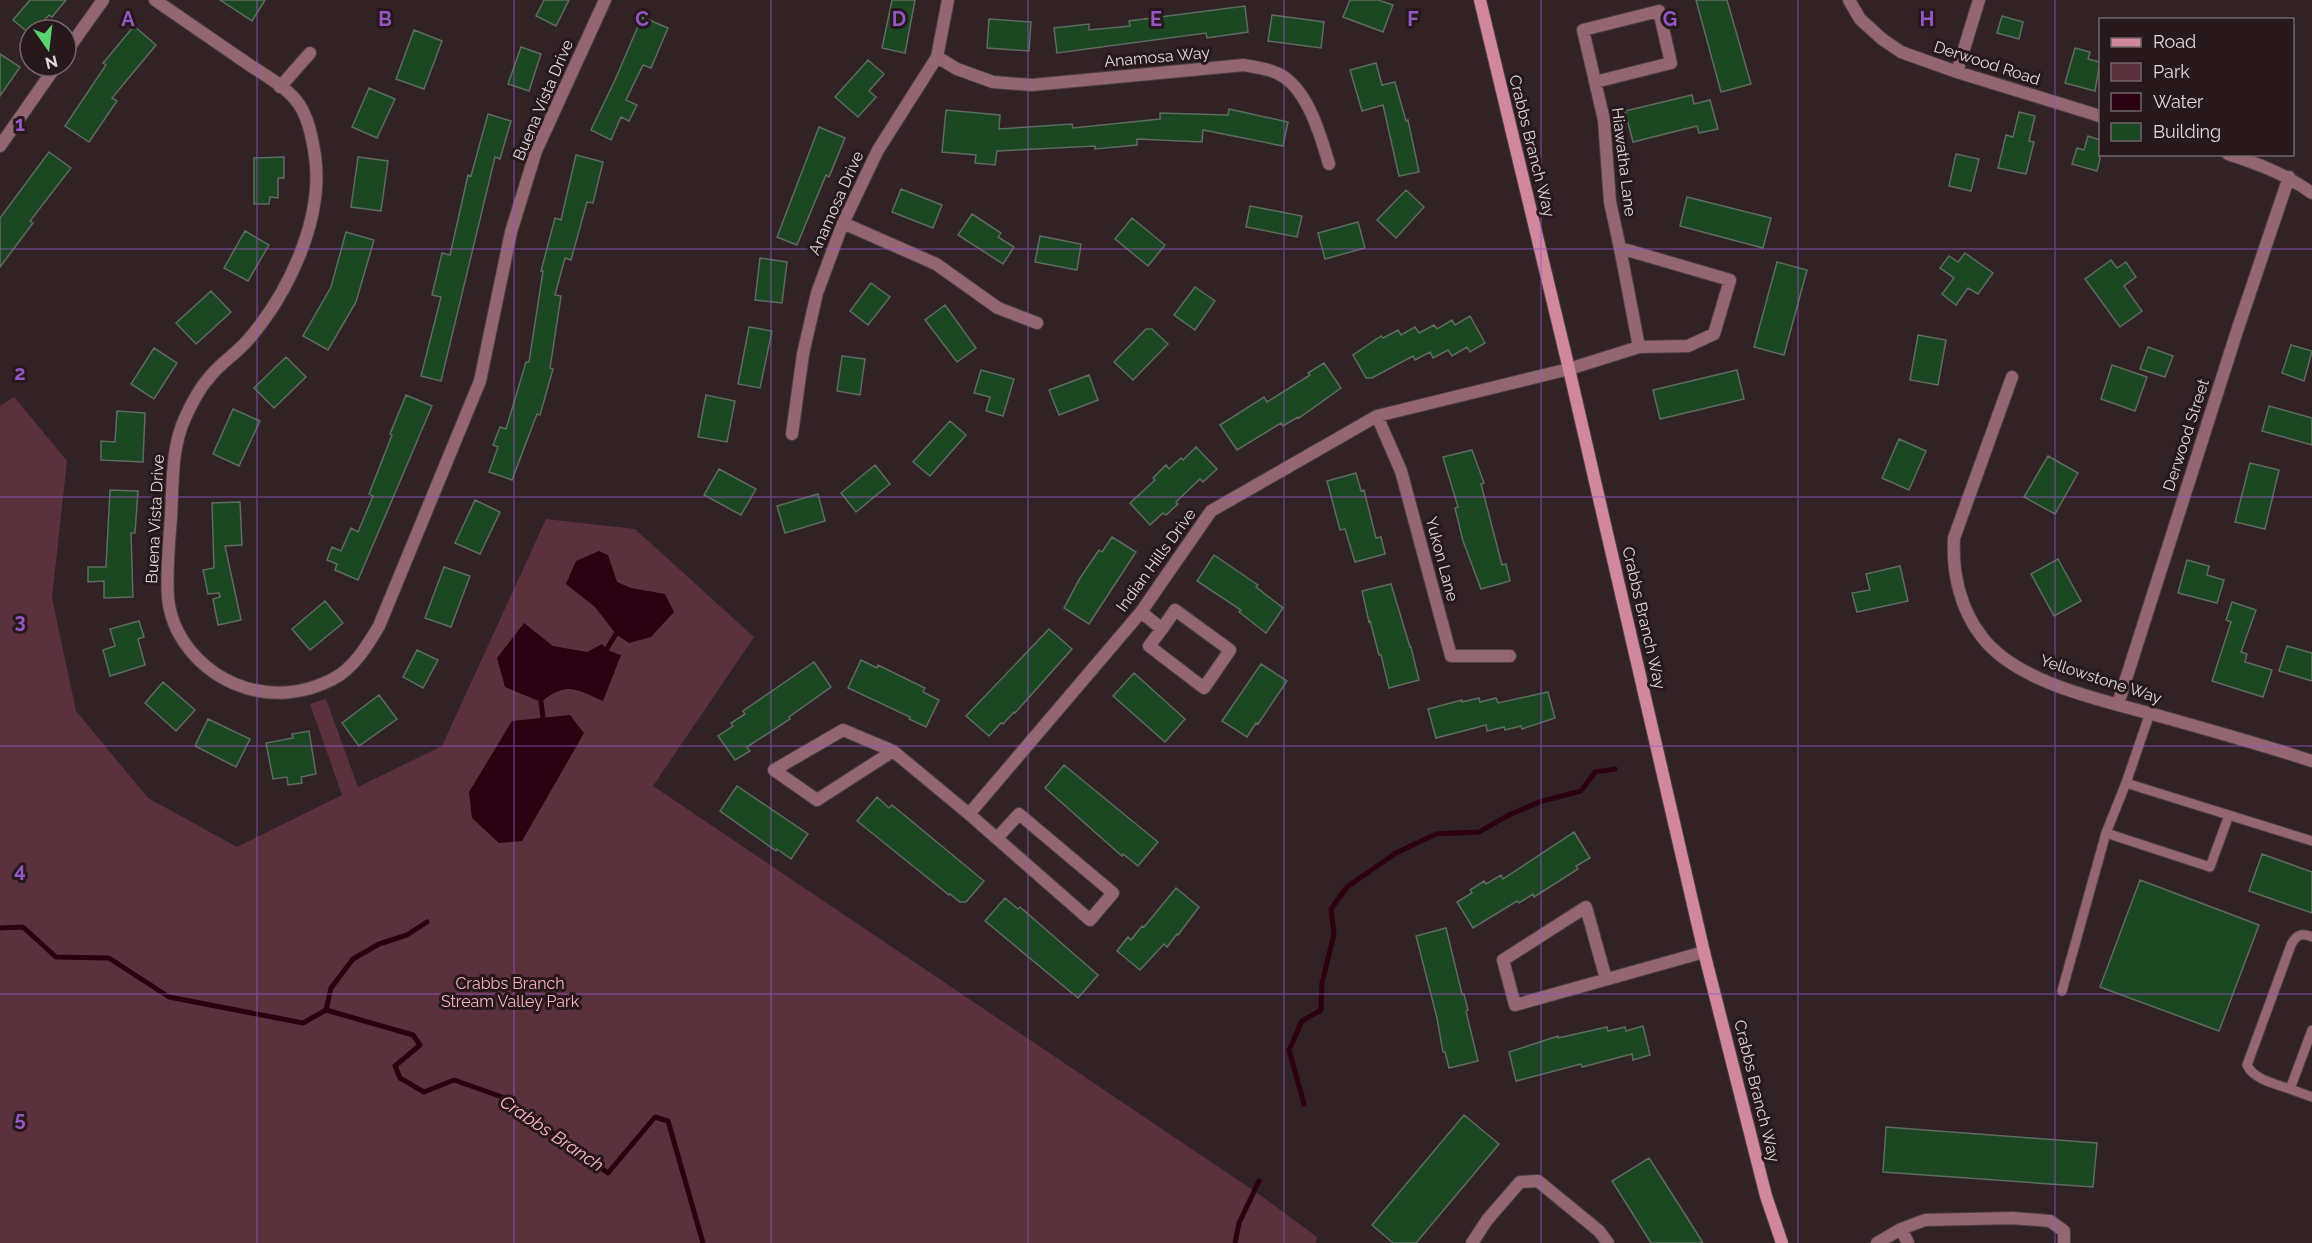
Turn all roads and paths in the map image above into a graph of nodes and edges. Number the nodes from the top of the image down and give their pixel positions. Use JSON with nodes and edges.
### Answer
{"nodes":[{"id":1,"x":103,"y":0,"type":"edge"},
{"id":2,"x":155,"y":0,"type":"edge"},
{"id":3,"x":605,"y":0,"type":"edge"},
{"id":4,"x":948,"y":0,"type":"edge"},
{"id":5,"x":1480,"y":0,"type":"edge"},
{"id":6,"x":1849,"y":0,"type":"edge"},
{"id":7,"x":1980,"y":0,"type":"edge"},
{"id":8,"x":78,"y":35,"type":"edge"},
{"id":9,"x":310,"y":53,"type":"dead end"},
{"id":10,"x":937,"y":57,"type":"junction"},
{"id":11,"x":1957,"y":72,"type":"junction"},
{"id":12,"x":48,"y":78,"type":"edge"},
{"id":13,"x":1595,"y":82,"type":"junction"},
{"id":14,"x":280,"y":87,"type":"junction"},
{"id":15,"x":2099,"y":116,"type":"edge"},
{"id":16,"x":0,"y":146,"type":"edge"},
{"id":17,"x":2234,"y":156,"type":"edge"},
{"id":18,"x":1329,"y":164,"type":"dead end"},
{"id":19,"x":2289,"y":177,"type":"junction"},
{"id":20,"x":2312,"y":193,"type":"edge"},
{"id":21,"x":843,"y":223,"type":"junction"},
{"id":22,"x":1620,"y":248,"type":"junction"},
{"id":23,"x":1036,"y":324,"type":"dead end"},
{"id":24,"x":1639,"y":347,"type":"junction"},
{"id":25,"x":1569,"y":369,"type":"junction"},
{"id":26,"x":2012,"y":377,"type":"dead end"},
{"id":27,"x":1377,"y":416,"type":"junction"},
{"id":28,"x":792,"y":434,"type":"dead end"},
{"id":29,"x":1141,"y":612,"type":"junction"},
{"id":30,"x":1162,"y":629,"type":"junction"},
{"id":31,"x":1510,"y":656,"type":"dead end"},
{"id":32,"x":2118,"y":704,"type":"junction"},
{"id":33,"x":2150,"y":713,"type":"junction"},
{"id":34,"x":892,"y":751,"type":"junction"},
{"id":35,"x":2312,"y":761,"type":"edge"},
{"id":36,"x":2126,"y":783,"type":"junction"},
{"id":37,"x":969,"y":814,"type":"junction"},
{"id":38,"x":2229,"y":815,"type":"junction"},
{"id":39,"x":2106,"y":833,"type":"junction"},
{"id":40,"x":997,"y":838,"type":"junction"},
{"id":41,"x":2312,"y":841,"type":"edge"},
{"id":42,"x":2312,"y":936,"type":"edge"},
{"id":43,"x":1704,"y":952,"type":"junction"},
{"id":44,"x":1606,"y":979,"type":"junction"},
{"id":45,"x":2062,"y":991,"type":"dead end"},
{"id":46,"x":2312,"y":1030,"type":"edge"},
{"id":47,"x":2290,"y":1089,"type":"junction"},
{"id":48,"x":2312,"y":1097,"type":"edge"},
{"id":49,"x":1901,"y":1229,"type":"junction"},
{"id":50,"x":1472,"y":1243,"type":"edge"},
{"id":51,"x":1608,"y":1243,"type":"edge"},
{"id":52,"x":1782,"y":1243,"type":"edge"},
{"id":53,"x":1877,"y":1243,"type":"edge"},
{"id":54,"x":1908,"y":1243,"type":"edge"},
{"id":55,"x":2064,"y":1243,"type":"edge"}],
"edges":[{"from":1,"to":8,"type":"street"},
{"from":2,"to":14,"type":"street","name":"Buena Vista Drive"},
{"from":3,"to":14,"type":"street","name":"Buena Vista Drive"},
{"from":4,"to":10,"type":"street","name":"Anamosa Drive"},
{"from":5,"to":25,"type":"street","name":"Crabbs Branch Way"},
{"from":6,"to":11,"type":"street","name":"Derwood Road"},
{"from":7,"to":11,"type":"street"},
{"from":9,"to":14,"type":"street"},
{"from":10,"to":18,"type":"street","name":"Anamosa Way"},
{"from":10,"to":21,"type":"street","name":"Anamosa Drive"},
{"from":11,"to":15,"type":"street","name":"Derwood Road"},
{"from":12,"to":16,"type":"street"},
{"from":13,"to":13,"type":"street","name":"Hiawatha Lane"},
{"from":13,"to":22,"type":"street","name":"Hiawatha Lane"},
{"from":17,"to":19,"type":"street"},
{"from":19,"to":20,"type":"street"},
{"from":19,"to":32,"type":"street","name":"Derwood Street"},
{"from":21,"to":23,"type":"street"},
{"from":21,"to":28,"type":"street","name":"Anamosa Drive"},
{"from":22,"to":24,"type":"street","name":"Hiawatha Lane"},
{"from":22,"to":24,"type":"street"},
{"from":24,"to":25,"type":"street"},
{"from":25,"to":27,"type":"street","name":"Indian Hills Drive"},
{"from":25,"to":43,"type":"street","name":"Crabbs Branch Way"},
{"from":26,"to":32,"type":"street","name":"Yellowstone Way"},
{"from":27,"to":29,"type":"street","name":"Indian Hills Drive"},
{"from":27,"to":31,"type":"street","name":"Yukon Lane"},
{"from":29,"to":30,"type":"street"},
{"from":29,"to":37,"type":"street","name":"Indian Hills Drive"},
{"from":30,"to":30,"type":"street"},
{"from":32,"to":33,"type":"street","name":"Yellowstone Way"},
{"from":33,"to":35,"type":"street","name":"Yellowstone Way"},
{"from":33,"to":36,"type":"lane"},
{"from":34,"to":34,"type":"street"},
{"from":34,"to":37,"type":"street"},
{"from":36,"to":38,"type":"lane"},
{"from":36,"to":39,"type":"lane"},
{"from":37,"to":40,"type":"street"},
{"from":38,"to":39,"type":"lane"},
{"from":38,"to":41,"type":"lane"},
{"from":39,"to":45,"type":"lane"},
{"from":40,"to":40,"type":"street"},
{"from":42,"to":47,"type":"lane"},
{"from":43,"to":44,"type":"street"},
{"from":43,"to":52,"type":"street","name":"Crabbs Branch Way"},
{"from":44,"to":44,"type":"street"},
{"from":46,"to":47,"type":"lane"},
{"from":47,"to":48,"type":"lane"},
{"from":49,"to":53,"type":"street"},
{"from":49,"to":54,"type":"street"},
{"from":49,"to":55,"type":"street"},
{"from":50,"to":51,"type":"street"}]}
